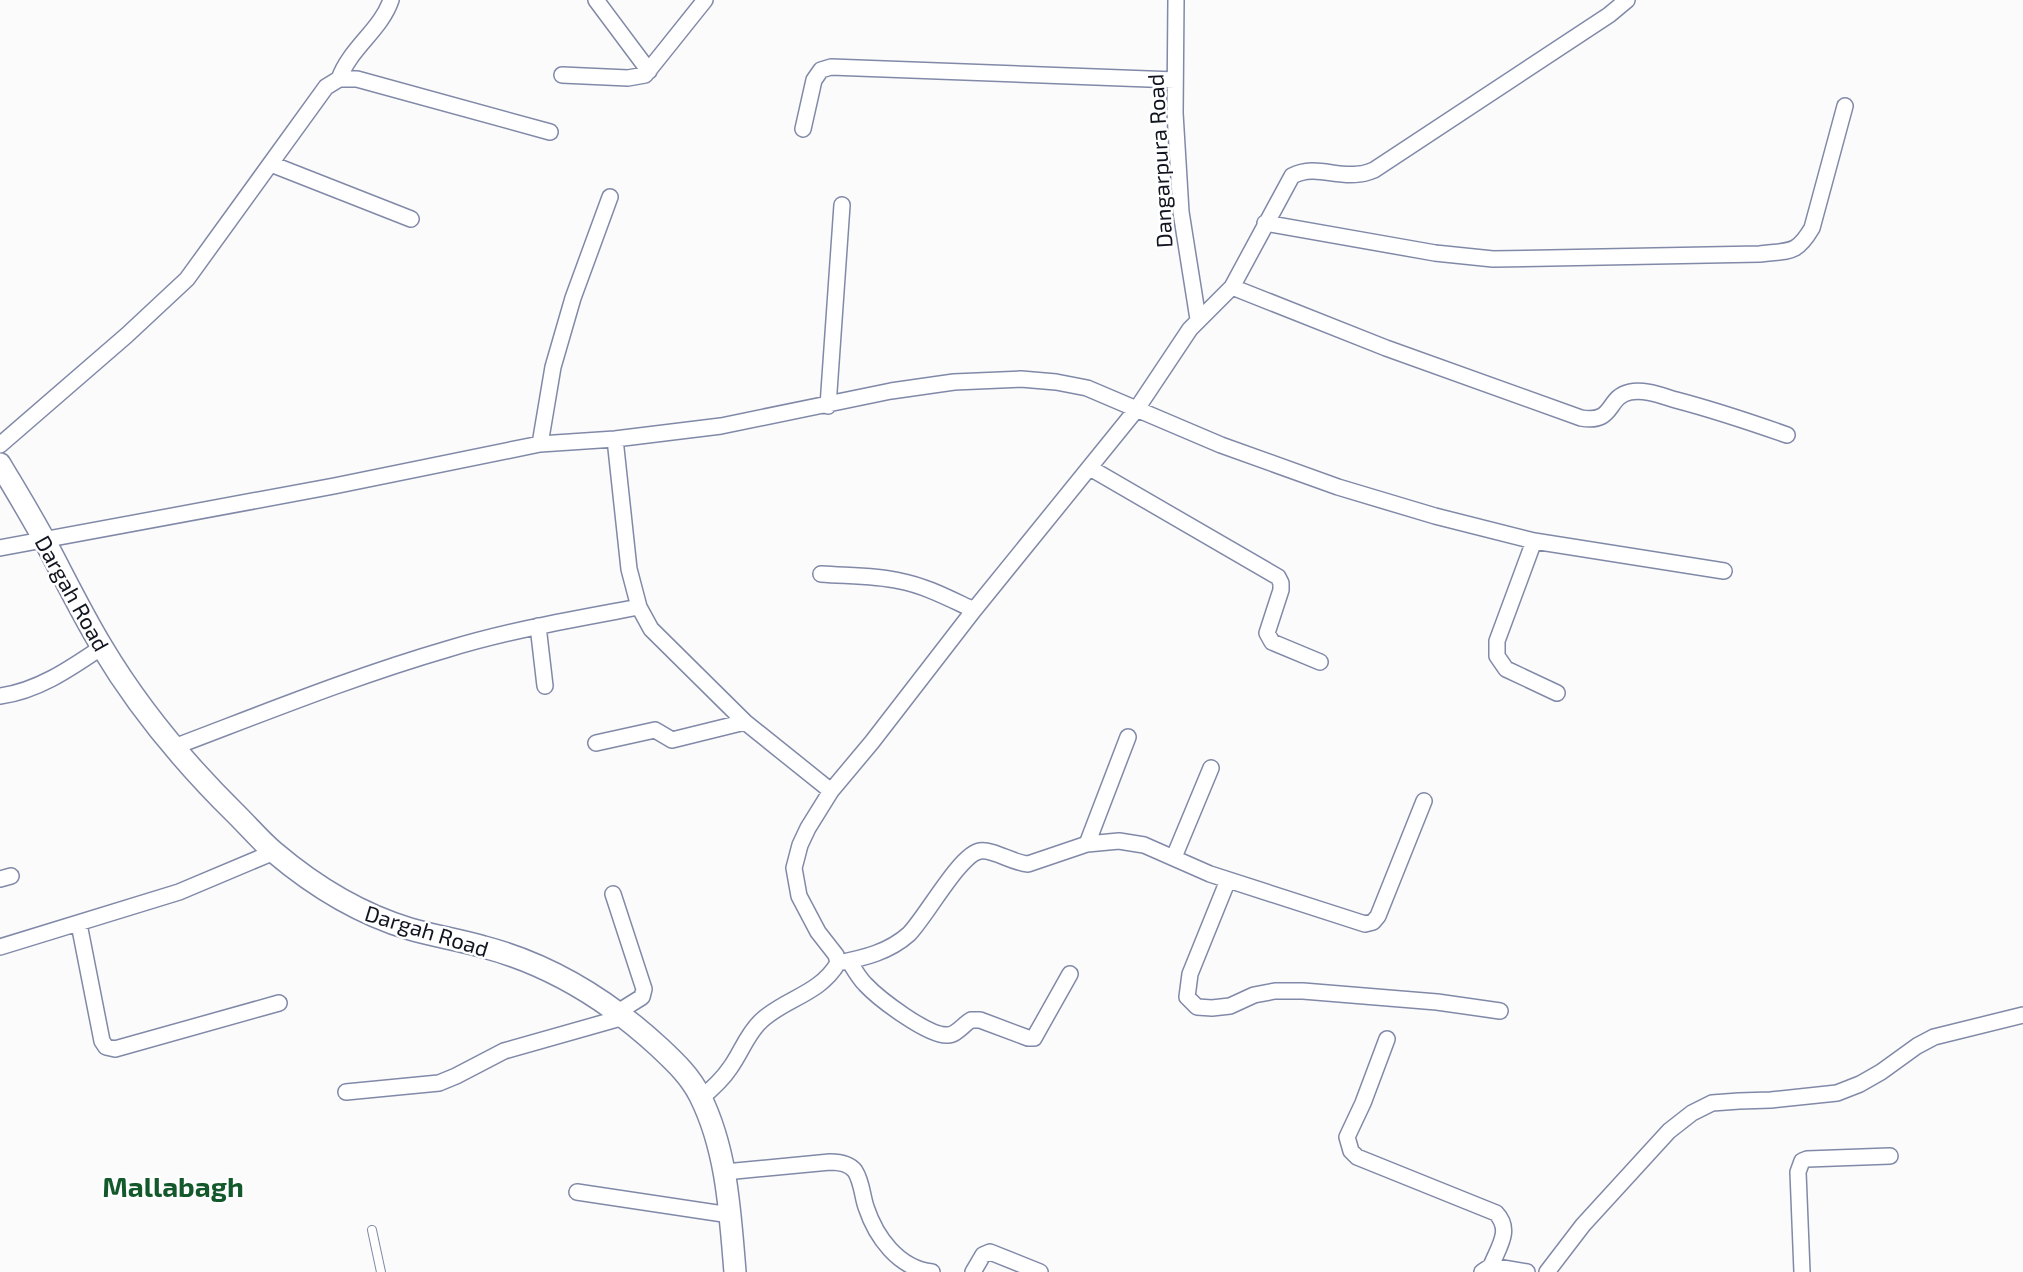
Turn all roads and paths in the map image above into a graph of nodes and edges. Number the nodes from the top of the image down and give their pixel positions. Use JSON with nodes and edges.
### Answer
{"nodes":[{"id":1,"x":391,"y":0,"type":"edge"},
{"id":2,"x":596,"y":0,"type":"edge"},
{"id":3,"x":705,"y":0,"type":"edge"},
{"id":4,"x":1176,"y":0,"type":"edge"},
{"id":5,"x":1627,"y":0,"type":"edge"},
{"id":6,"x":650,"y":71,"type":"junction"},
{"id":7,"x":562,"y":75,"type":"dead end"},
{"id":8,"x":339,"y":79,"type":"junction"},
{"id":9,"x":1175,"y":80,"type":"junction"},
{"id":10,"x":1845,"y":106,"type":"dead end"},
{"id":11,"x":803,"y":129,"type":"dead end"},
{"id":12,"x":550,"y":132,"type":"dead end"},
{"id":13,"x":271,"y":164,"type":"junction"},
{"id":14,"x":610,"y":197,"type":"dead end"},
{"id":15,"x":842,"y":205,"type":"dead end"},
{"id":16,"x":411,"y":219,"type":"dead end"},
{"id":17,"x":1265,"y":223,"type":"junction"},
{"id":18,"x":1232,"y":287,"type":"junction"},
{"id":19,"x":1198,"y":319,"type":"junction"},
{"id":20,"x":828,"y":406,"type":"junction"},
{"id":21,"x":1137,"y":410,"type":"junction"},
{"id":22,"x":1787,"y":435,"type":"dead end"},
{"id":23,"x":615,"y":439,"type":"junction"},
{"id":24,"x":540,"y":444,"type":"junction"},
{"id":25,"x":0,"y":445,"type":"edge"},
{"id":26,"x":0,"y":464,"type":"edge"},
{"id":27,"x":1090,"y":468,"type":"junction"},
{"id":28,"x":45,"y":541,"type":"junction"},
{"id":29,"x":1534,"y":541,"type":"junction"},
{"id":30,"x":0,"y":548,"type":"edge"},
{"id":31,"x":1724,"y":571,"type":"dead end"},
{"id":32,"x":821,"y":574,"type":"dead end"},
{"id":33,"x":639,"y":607,"type":"junction"},
{"id":34,"x":974,"y":610,"type":"junction"},
{"id":35,"x":538,"y":626,"type":"junction"},
{"id":36,"x":102,"y":647,"type":"junction"},
{"id":37,"x":1320,"y":662,"type":"dead end"},
{"id":38,"x":545,"y":686,"type":"dead end"},
{"id":39,"x":1557,"y":693,"type":"dead end"},
{"id":40,"x":0,"y":696,"type":"edge"},
{"id":41,"x":745,"y":722,"type":"junction"},
{"id":42,"x":1128,"y":737,"type":"dead end"},
{"id":43,"x":596,"y":743,"type":"dead end"},
{"id":44,"x":174,"y":747,"type":"junction"},
{"id":45,"x":1211,"y":768,"type":"dead end"},
{"id":46,"x":831,"y":791,"type":"junction"},
{"id":47,"x":1424,"y":801,"type":"dead end"},
{"id":48,"x":1087,"y":844,"type":"junction"},
{"id":49,"x":274,"y":852,"type":"junction"},
{"id":50,"x":1173,"y":857,"type":"junction"},
{"id":51,"x":1228,"y":880,"type":"junction"},
{"id":52,"x":613,"y":894,"type":"dead end"},
{"id":53,"x":79,"y":924,"type":"junction"},
{"id":54,"x":0,"y":947,"type":"edge"},
{"id":55,"x":844,"y":962,"type":"junction"},
{"id":56,"x":1070,"y":974,"type":"dead end"},
{"id":57,"x":279,"y":1003,"type":"dead end"},
{"id":58,"x":1500,"y":1011,"type":"dead end"},
{"id":59,"x":621,"y":1014,"type":"junction"},
{"id":60,"x":2023,"y":1015,"type":"edge"},
{"id":61,"x":1388,"y":1039,"type":"dead end"},
{"id":62,"x":346,"y":1092,"type":"dead end"},
{"id":63,"x":701,"y":1098,"type":"junction"},
{"id":64,"x":1890,"y":1156,"type":"dead end"},
{"id":65,"x":725,"y":1172,"type":"junction"},
{"id":66,"x":577,"y":1192,"type":"dead end"},
{"id":67,"x":730,"y":1215,"type":"junction"},
{"id":68,"x":372,"y":1230,"type":"dead end"},
{"id":69,"x":1487,"y":1269,"type":"edge"},
{"id":70,"x":381,"y":1272,"type":"edge"},
{"id":71,"x":735,"y":1272,"type":"edge"},
{"id":72,"x":932,"y":1272,"type":"edge"},
{"id":73,"x":974,"y":1272,"type":"edge"},
{"id":74,"x":1040,"y":1272,"type":"edge"},
{"id":75,"x":1527,"y":1272,"type":"edge"},
{"id":76,"x":1547,"y":1272,"type":"edge"},
{"id":77,"x":1802,"y":1272,"type":"edge"}],
"edges":[{"from":1,"to":8,"type":"street"},
{"from":2,"to":6,"type":"street"},
{"from":3,"to":6,"type":"street"},
{"from":4,"to":9,"type":"street","name":"Dangarpura Road"},
{"from":5,"to":17,"type":"street"},
{"from":6,"to":7,"type":"street"},
{"from":8,"to":12,"type":"street"},
{"from":8,"to":13,"type":"street"},
{"from":9,"to":11,"type":"street"},
{"from":9,"to":19,"type":"street","name":"Dangarpura Road"},
{"from":10,"to":17,"type":"street"},
{"from":13,"to":16,"type":"street"},
{"from":13,"to":25,"type":"street"},
{"from":14,"to":24,"type":"street"},
{"from":15,"to":20,"type":"street"},
{"from":17,"to":18,"type":"street"},
{"from":18,"to":19,"type":"street"},
{"from":18,"to":22,"type":"street"},
{"from":19,"to":21,"type":"street"},
{"from":20,"to":21,"type":"street"},
{"from":20,"to":23,"type":"street"},
{"from":21,"to":27,"type":"street"},
{"from":21,"to":29,"type":"street"},
{"from":23,"to":24,"type":"street"},
{"from":23,"to":33,"type":"street"},
{"from":24,"to":28,"type":"street"},
{"from":26,"to":28,"type":"street","name":"Dargah Road"},
{"from":27,"to":34,"type":"street"},
{"from":27,"to":37,"type":"street"},
{"from":28,"to":30,"type":"street"},
{"from":28,"to":36,"type":"street","name":"Dargah Road"},
{"from":29,"to":31,"type":"street"},
{"from":29,"to":39,"type":"street"},
{"from":32,"to":34,"type":"street"},
{"from":33,"to":35,"type":"street"},
{"from":33,"to":41,"type":"street"},
{"from":34,"to":46,"type":"street"},
{"from":35,"to":38,"type":"street"},
{"from":35,"to":44,"type":"street"},
{"from":36,"to":40,"type":"street"},
{"from":36,"to":44,"type":"street","name":"Dargah Road"},
{"from":41,"to":43,"type":"street"},
{"from":41,"to":46,"type":"street"},
{"from":42,"to":48,"type":"street"},
{"from":44,"to":49,"type":"street","name":"Dargah Road"},
{"from":45,"to":50,"type":"street"},
{"from":46,"to":55,"type":"street"},
{"from":47,"to":51,"type":"street"},
{"from":48,"to":50,"type":"street"},
{"from":48,"to":55,"type":"street"},
{"from":49,"to":53,"type":"street"},
{"from":49,"to":59,"type":"street","name":"Dargah Road"},
{"from":50,"to":51,"type":"street"},
{"from":51,"to":58,"type":"street"},
{"from":52,"to":59,"type":"street"},
{"from":53,"to":54,"type":"street"},
{"from":53,"to":57,"type":"street"},
{"from":55,"to":56,"type":"street"},
{"from":55,"to":63,"type":"street"},
{"from":59,"to":62,"type":"street"},
{"from":59,"to":63,"type":"street","name":"Dargah Road"},
{"from":60,"to":76,"type":"street"},
{"from":61,"to":69,"type":"street"},
{"from":63,"to":65,"type":"street","name":"Dargah Road"},
{"from":64,"to":77,"type":"street"},
{"from":65,"to":67,"type":"street","name":"Dargah Road"},
{"from":65,"to":72,"type":"street"},
{"from":66,"to":67,"type":"street"},
{"from":67,"to":71,"type":"street","name":"Dargah Road"},
{"from":68,"to":70,"type":"lane"},
{"from":69,"to":75,"type":"street"},
{"from":73,"to":74,"type":"street"}]}
